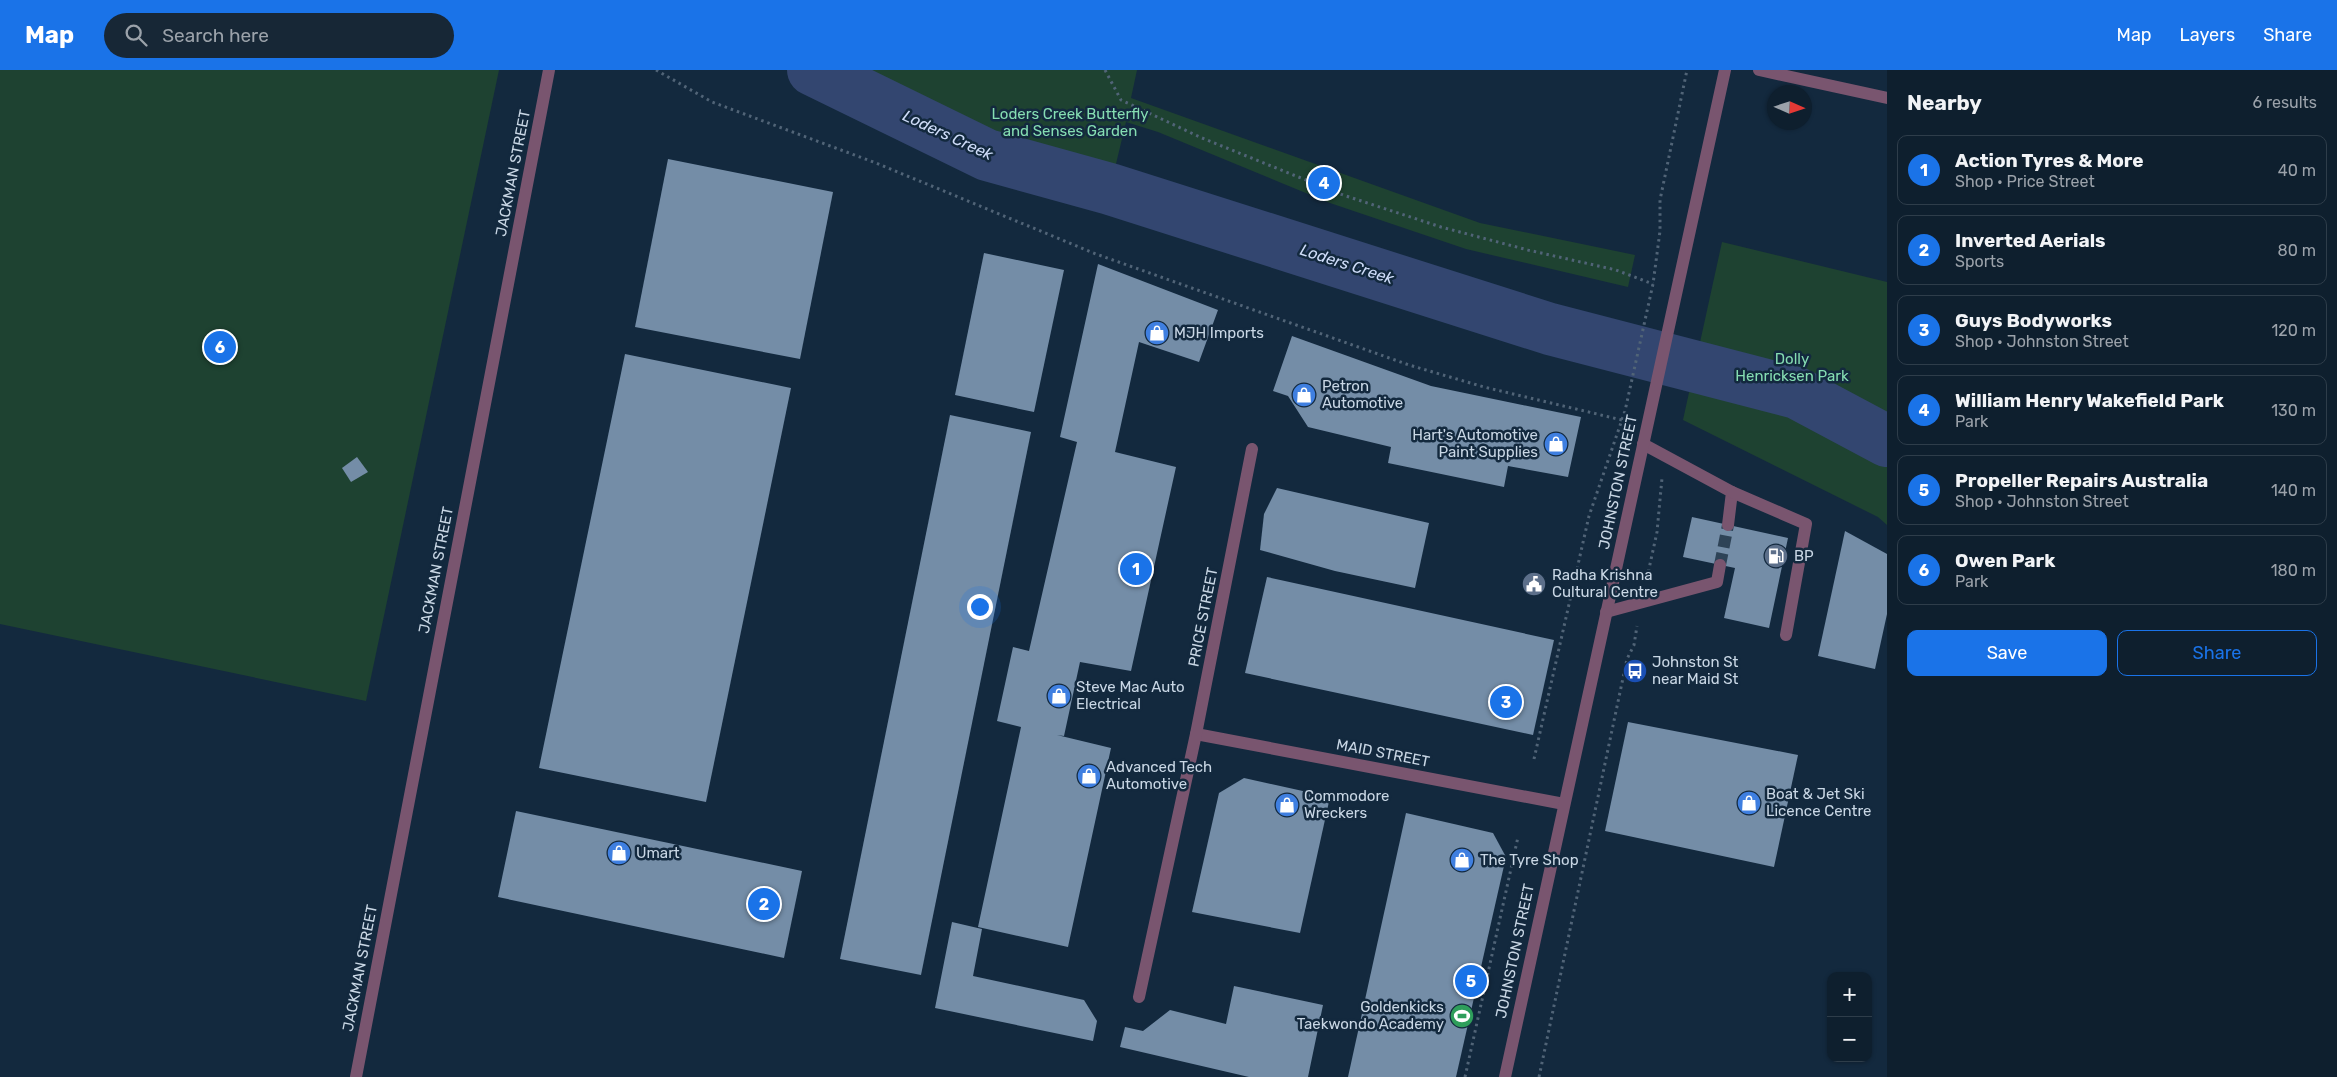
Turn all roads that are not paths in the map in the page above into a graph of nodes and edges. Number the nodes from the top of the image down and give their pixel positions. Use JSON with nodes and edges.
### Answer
{"nodes":[{"id":1,"x":549,"y":70,"type":"edge"},
{"id":2,"x":1725,"y":70,"type":"edge"},
{"id":3,"x":1760,"y":70,"type":"edge"},
{"id":4,"x":1887,"y":98,"type":"edge"},
{"id":5,"x":1643,"y":444,"type":"junction"},
{"id":6,"x":1252,"y":449,"type":"dead end"},
{"id":7,"x":1732,"y":492,"type":"junction"},
{"id":8,"x":1728,"y":525,"type":"tunnel mouth"},
{"id":9,"x":1720,"y":565,"type":"tunnel mouth"},
{"id":10,"x":1606,"y":612,"type":"junction"},
{"id":11,"x":1786,"y":636,"type":"dead end"},
{"id":12,"x":1196,"y":734,"type":"junction"},
{"id":13,"x":1564,"y":804,"type":"junction"},
{"id":14,"x":1139,"y":997,"type":"dead end"},
{"id":15,"x":356,"y":1077,"type":"edge"},
{"id":16,"x":1505,"y":1077,"type":"edge"}],
"edges":[{"from":1,"to":15,"type":"street","name":"JACKMAN STREET"},
{"from":2,"to":5,"type":"street","name":"JOHNSTON STREET"},
{"from":3,"to":4,"type":"street"},
{"from":5,"to":7,"type":"street"},
{"from":5,"to":10,"type":"street","name":"JOHNSTON STREET"},
{"from":6,"to":12,"type":"street","name":"PRICE STREET"},
{"from":7,"to":8,"type":"street"},
{"from":7,"to":11,"type":"street"},
{"from":9,"to":10,"type":"street"},
{"from":10,"to":13,"type":"street","name":"JOHNSTON STREET"},
{"from":12,"to":13,"type":"street","name":"MAID STREET"},
{"from":12,"to":14,"type":"street","name":"PRICE STREET"},
{"from":13,"to":16,"type":"street","name":"JOHNSTON STREET"}]}
